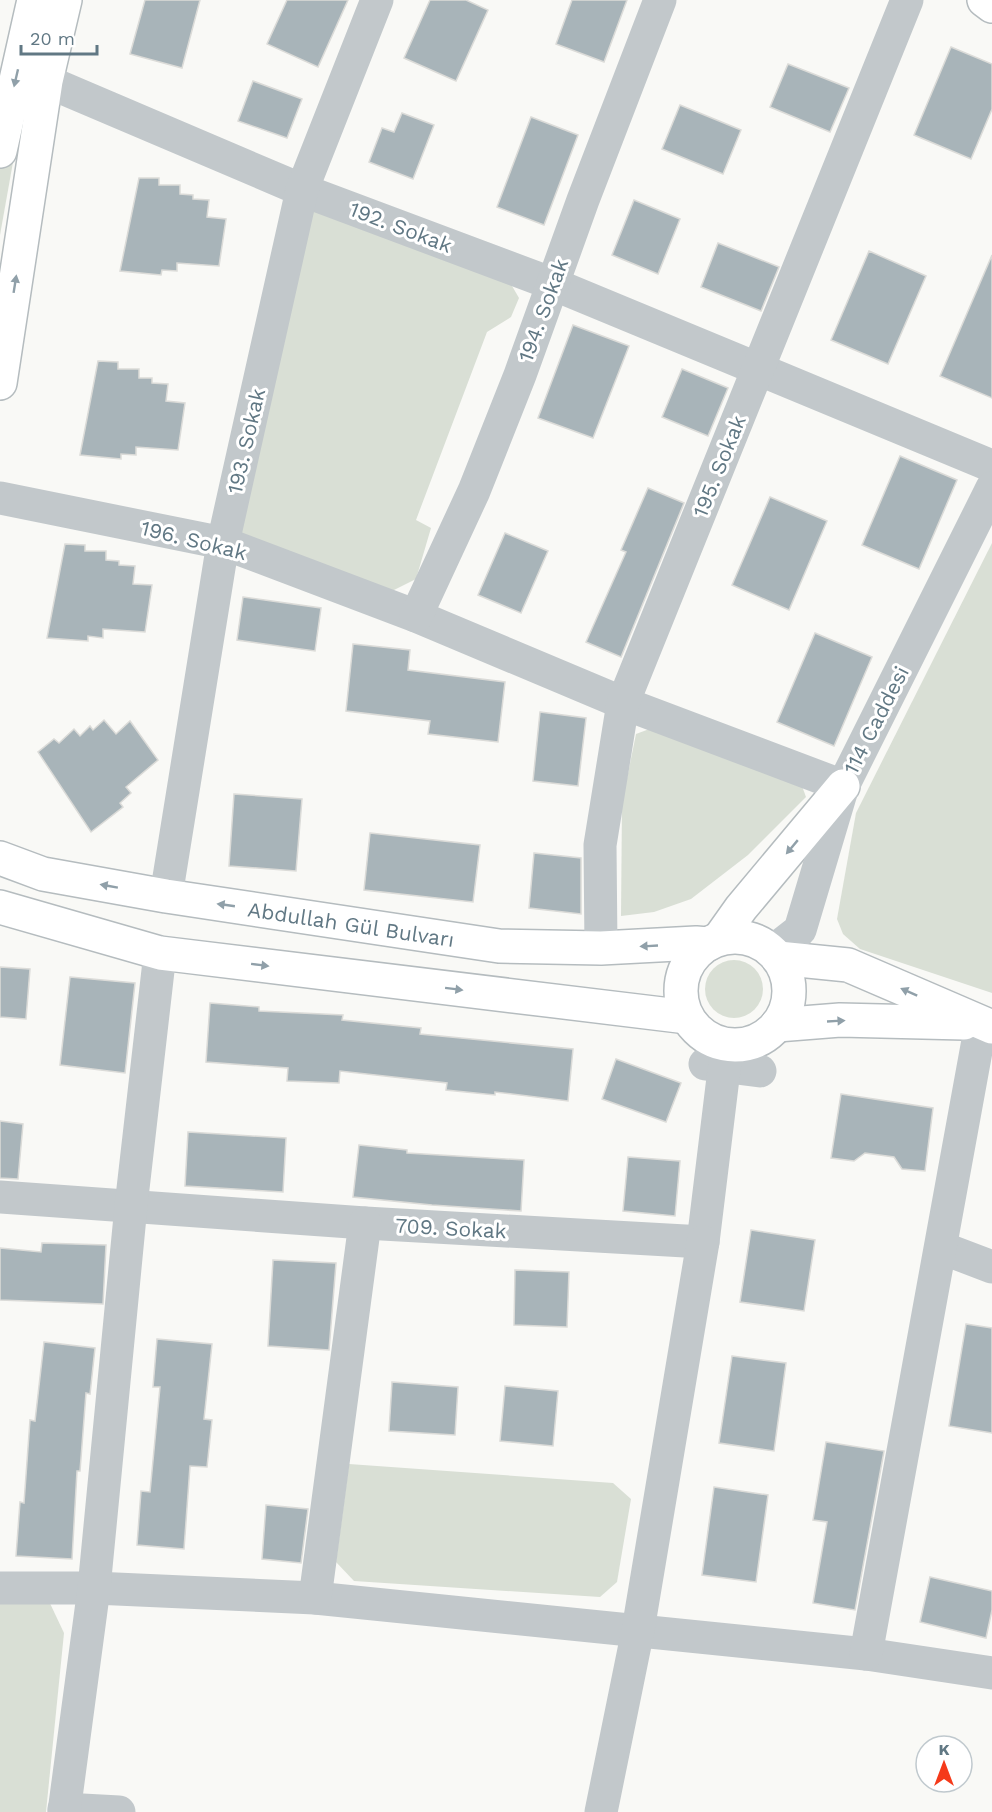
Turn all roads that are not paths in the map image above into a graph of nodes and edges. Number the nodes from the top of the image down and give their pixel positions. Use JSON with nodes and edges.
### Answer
{"nodes":[{"id":1,"x":33,"y":0,"type":"edge"},
{"id":2,"x":65,"y":0,"type":"edge"},
{"id":3,"x":377,"y":0,"type":"edge"},
{"id":4,"x":660,"y":0,"type":"edge"},
{"id":5,"x":907,"y":0,"type":"edge"},
{"id":6,"x":984,"y":0,"type":"edge"},
{"id":7,"x":992,"y":6,"type":"edge"},
{"id":8,"x":46,"y":81,"type":"junction"},
{"id":9,"x":0,"y":151,"type":"edge"},
{"id":10,"x":302,"y":190,"type":"junction"},
{"id":11,"x":553,"y":284,"type":"junction"},
{"id":12,"x":759,"y":368,"type":"junction"},
{"id":13,"x":0,"y":383,"type":"edge"},
{"id":14,"x":992,"y":466,"type":"edge"},
{"id":15,"x":992,"y":488,"type":"edge"},
{"id":16,"x":0,"y":498,"type":"edge"},
{"id":17,"x":223,"y":543,"type":"junction"},
{"id":18,"x":416,"y":616,"type":"junction"},
{"id":19,"x":623,"y":703,"type":"junction"},
{"id":20,"x":843,"y":786,"type":"junction"},
{"id":21,"x":0,"y":858,"type":"edge"},
{"id":22,"x":166,"y":896,"type":"junction"},
{"id":23,"x":0,"y":907,"type":"edge"},
{"id":24,"x":713,"y":942,"type":"junction"},
{"id":25,"x":601,"y":948,"type":"junction"},
{"id":26,"x":160,"y":953,"type":"junction"},
{"id":27,"x":775,"y":955,"type":"junction"},
{"id":28,"x":687,"y":1017,"type":"junction"},
{"id":29,"x":777,"y":1025,"type":"junction"},
{"id":30,"x":987,"y":1026,"type":"edge"},
{"id":31,"x":719,"y":1058,"type":"junction"},
{"id":32,"x":760,"y":1071,"type":"dead end"},
{"id":33,"x":0,"y":1197,"type":"edge"},
{"id":34,"x":131,"y":1206,"type":"junction"},
{"id":35,"x":365,"y":1223,"type":"junction"},
{"id":36,"x":704,"y":1242,"type":"junction"},
{"id":37,"x":942,"y":1248,"type":"junction"},
{"id":38,"x":992,"y":1267,"type":"edge"},
{"id":39,"x":0,"y":1588,"type":"edge"},
{"id":40,"x":94,"y":1588,"type":"junction"},
{"id":41,"x":315,"y":1598,"type":"junction"},
{"id":42,"x":638,"y":1630,"type":"junction"},
{"id":43,"x":866,"y":1654,"type":"junction"},
{"id":44,"x":992,"y":1673,"type":"edge"},
{"id":45,"x":64,"y":1811,"type":"edge"},
{"id":46,"x":119,"y":1812,"type":"edge"},
{"id":47,"x":601,"y":1812,"type":"edge"}],
"edges":[{"from":1,"to":9,"type":"main road","one_way":true},
{"from":2,"to":8,"type":"main road"},
{"from":3,"to":10,"type":"street","name":"193. Sokak"},
{"from":4,"to":11,"type":"street","name":"194. Sokak"},
{"from":5,"to":12,"type":"street","name":"195. Sokak"},
{"from":6,"to":7,"type":"main road"},
{"from":8,"to":10,"type":"street","name":"192. Sokak"},
{"from":13,"to":8,"type":"main road","one_way":true},
{"from":10,"to":11,"type":"street","name":"192. Sokak"},
{"from":10,"to":17,"type":"street","name":"193. Sokak"},
{"from":11,"to":12,"type":"street","name":"192. Sokak"},
{"from":11,"to":18,"type":"street","name":"194. Sokak"},
{"from":12,"to":14,"type":"street","name":"192. Sokak"},
{"from":12,"to":19,"type":"street","name":"195. Sokak"},
{"from":15,"to":20,"type":"street","name":"114 Caddesi"},
{"from":16,"to":17,"type":"street","name":"196. Sokak"},
{"from":17,"to":18,"type":"street","name":"196. Sokak"},
{"from":17,"to":22,"type":"street","name":"193. Sokak"},
{"from":18,"to":19,"type":"street","name":"196. Sokak"},
{"from":19,"to":20,"type":"street","name":"196. Sokak"},
{"from":19,"to":25,"type":"street","name":"195. Sokak"},
{"from":20,"to":24,"type":"main road","one_way":true},
{"from":20,"to":27,"type":"street","name":"114 Caddesi"},
{"from":22,"to":21,"type":"main road","name":"Abdullah Gül Bulvarı","one_way":true},
{"from":25,"to":22,"type":"main road","name":"Abdullah Gül Bulvarı","one_way":true},
{"from":23,"to":26,"type":"main road"},
{"from":24,"to":25,"type":"main road","name":"Abdullah Gül Bulvarı","one_way":true},
{"from":24,"to":27,"type":"main road"},
{"from":24,"to":28,"type":"main road"},
{"from":26,"to":28,"type":"main road","one_way":true},
{"from":26,"to":34,"type":"street"},
{"from":27,"to":29,"type":"main road"},
{"from":30,"to":27,"type":"main road","one_way":true},
{"from":28,"to":31,"type":"main road"},
{"from":29,"to":30,"type":"main road","one_way":true},
{"from":29,"to":31,"type":"main road"},
{"from":30,"to":37,"type":"street"},
{"from":31,"to":32,"type":"street"},
{"from":31,"to":36,"type":"street"},
{"from":33,"to":34,"type":"street","name":"709. Sokak"},
{"from":34,"to":35,"type":"street","name":"709. Sokak"},
{"from":34,"to":40,"type":"street"},
{"from":35,"to":36,"type":"street","name":"709. Sokak"},
{"from":35,"to":41,"type":"street"},
{"from":36,"to":42,"type":"street"},
{"from":37,"to":38,"type":"street"},
{"from":37,"to":43,"type":"street"},
{"from":39,"to":40,"type":"street"},
{"from":40,"to":41,"type":"street"},
{"from":40,"to":45,"type":"street"},
{"from":41,"to":42,"type":"street"},
{"from":42,"to":43,"type":"street"},
{"from":42,"to":47,"type":"street"},
{"from":43,"to":44,"type":"street"},
{"from":45,"to":46,"type":"street"}]}
